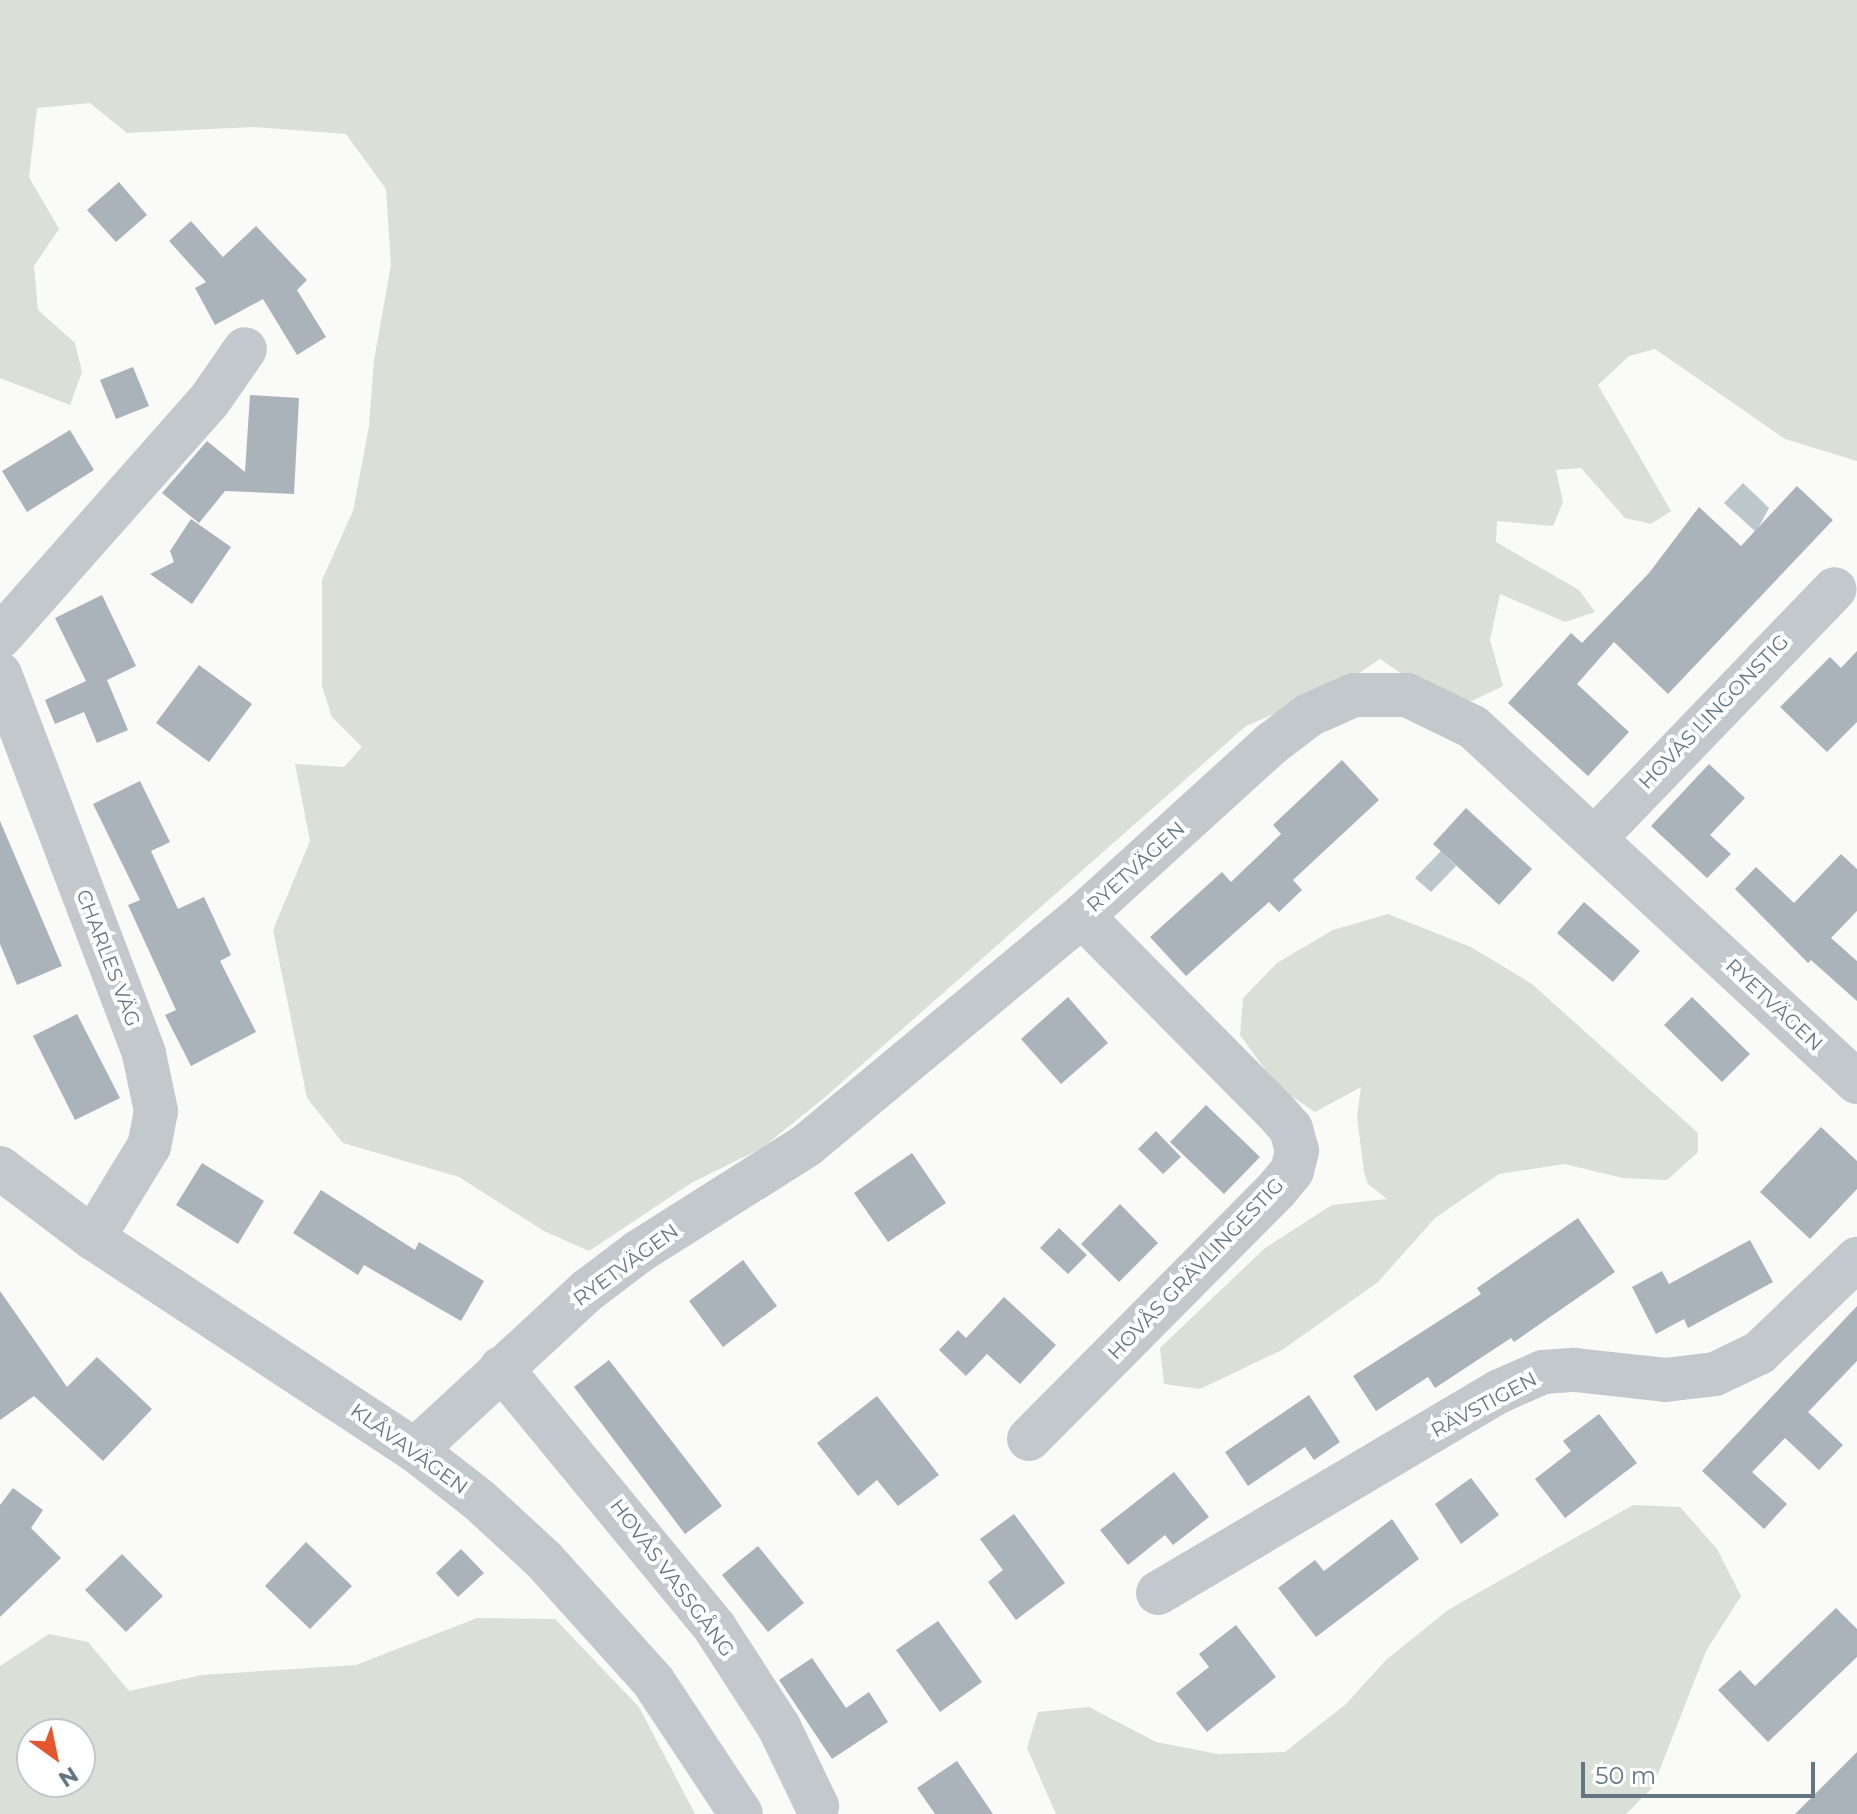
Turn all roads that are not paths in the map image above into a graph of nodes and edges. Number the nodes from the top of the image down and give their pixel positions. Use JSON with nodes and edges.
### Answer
{"nodes":[{"id":1,"x":245,"y":349,"type":"dead end"},
{"id":2,"x":1835,"y":589,"type":"dead end"},
{"id":3,"x":0,"y":637,"type":"edge"},
{"id":4,"x":0,"y":674,"type":"edge"},
{"id":5,"x":1596,"y":837,"type":"junction"},
{"id":6,"x":1082,"y":916,"type":"junction"},
{"id":7,"x":1857,"y":1082,"type":"edge"},
{"id":8,"x":1,"y":1173,"type":"edge"},
{"id":9,"x":93,"y":1238,"type":"junction"},
{"id":10,"x":1857,"y":1259,"type":"edge"},
{"id":11,"x":501,"y":1368,"type":"junction"},
{"id":12,"x":1029,"y":1439,"type":"dead end"},
{"id":13,"x":415,"y":1450,"type":"junction"},
{"id":14,"x":1158,"y":1593,"type":"dead end"},
{"id":15,"x":817,"y":1806,"type":"dead end"},
{"id":16,"x":741,"y":1814,"type":"edge"}],
"edges":[{"from":1,"to":3,"type":"street"},
{"from":2,"to":5,"type":"street","name":"HOVÅS LINGONSTIG"},
{"from":4,"to":9,"type":"street","name":"CHARLES VÄG"},
{"from":5,"to":6,"type":"street","name":"RYETVÄGEN"},
{"from":5,"to":7,"type":"street","name":"RYETVÄGEN"},
{"from":6,"to":11,"type":"street","name":"RYETVÄGEN"},
{"from":6,"to":12,"type":"street","name":"HOVÅS GRÄVLINGESTIG"},
{"from":8,"to":9,"type":"street","name":"KLÅVAVÄGEN"},
{"from":9,"to":13,"type":"street","name":"KLÅVAVÄGEN"},
{"from":10,"to":14,"type":"street","name":"RÄVSTIGEN"},
{"from":11,"to":13,"type":"street","name":"RYETVÄGEN"},
{"from":11,"to":15,"type":"street","name":"HOVÅS VASSGÅNG"},
{"from":13,"to":16,"type":"street","name":"KLÅVAVÄGEN"}]}
